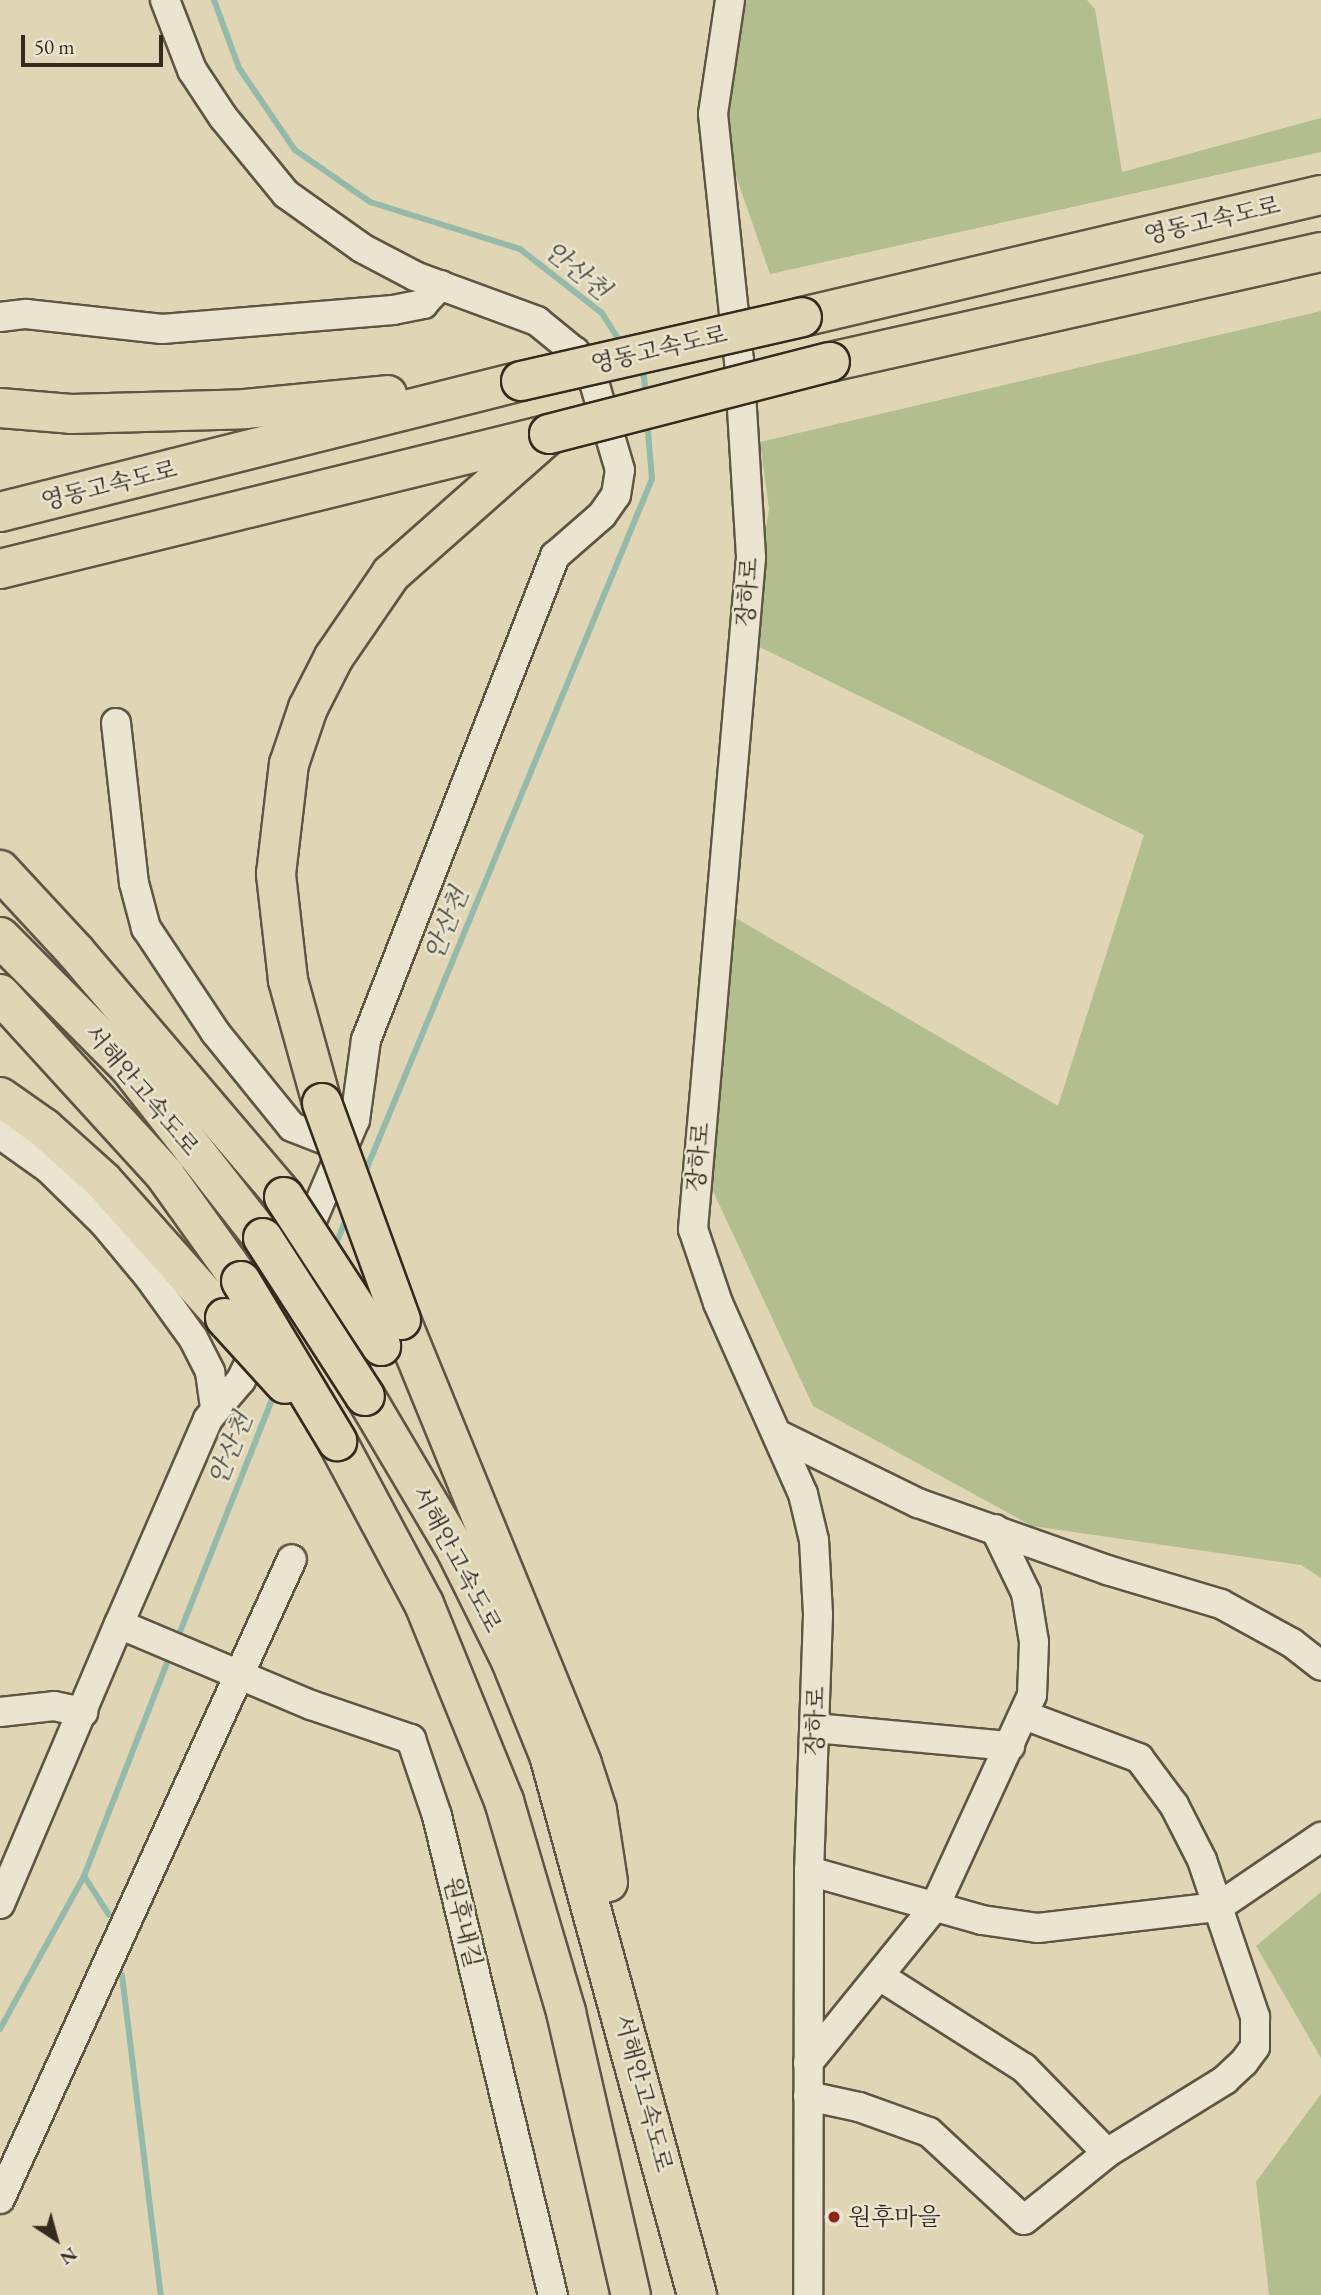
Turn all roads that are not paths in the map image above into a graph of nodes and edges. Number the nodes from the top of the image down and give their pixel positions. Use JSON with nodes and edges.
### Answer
{"nodes":[{"id":1,"x":165,"y":0,"type":"edge"},
{"id":2,"x":730,"y":0,"type":"edge"},
{"id":3,"x":1321,"y":195,"type":"edge"},
{"id":4,"x":1321,"y":252,"type":"edge"},
{"id":5,"x":441,"y":285,"type":"junction"},
{"id":6,"x":0,"y":317,"type":"edge"},
{"id":7,"x":522,"y":381,"type":"junction"},
{"id":8,"x":0,"y":408,"type":"edge"},
{"id":9,"x":548,"y":434,"type":"junction"},
{"id":10,"x":0,"y":512,"type":"edge"},
{"id":11,"x":82,"y":550,"type":"junction"},
{"id":12,"x":0,"y":569,"type":"edge"},
{"id":13,"x":0,"y":581,"type":"edge"},
{"id":14,"x":116,"y":723,"type":"dead end"},
{"id":15,"x":0,"y":870,"type":"edge"},
{"id":16,"x":0,"y":937,"type":"edge"},
{"id":17,"x":0,"y":994,"type":"edge"},
{"id":18,"x":0,"y":1097,"type":"edge"},
{"id":19,"x":0,"y":1134,"type":"edge"},
{"id":20,"x":343,"y":1147,"type":"junction"},
{"id":21,"x":391,"y":1333,"type":"junction"},
{"id":22,"x":215,"y":1408,"type":"junction"},
{"id":23,"x":779,"y":1435,"type":"junction"},
{"id":24,"x":337,"y":1441,"type":"junction"},
{"id":25,"x":995,"y":1529,"type":"junction"},
{"id":26,"x":292,"y":1559,"type":"dead end"},
{"id":27,"x":122,"y":1625,"type":"junction"},
{"id":28,"x":1321,"y":1666,"type":"edge"},
{"id":29,"x":234,"y":1672,"type":"junction"},
{"id":30,"x":83,"y":1712,"type":"junction"},
{"id":31,"x":0,"y":1713,"type":"edge"},
{"id":32,"x":1024,"y":1715,"type":"junction"},
{"id":33,"x":815,"y":1728,"type":"junction"},
{"id":34,"x":1010,"y":1746,"type":"junction"},
{"id":35,"x":565,"y":1759,"type":"junction"},
{"id":36,"x":1321,"y":1837,"type":"edge"},
{"id":37,"x":809,"y":1871,"type":"junction"},
{"id":38,"x":0,"y":1904,"type":"edge"},
{"id":39,"x":935,"y":1906,"type":"junction"},
{"id":40,"x":1218,"y":1907,"type":"junction"},
{"id":41,"x":881,"y":1977,"type":"junction"},
{"id":42,"x":808,"y":2063,"type":"junction"},
{"id":43,"x":808,"y":2096,"type":"junction"},
{"id":44,"x":1107,"y":2153,"type":"junction"},
{"id":45,"x":0,"y":2199,"type":"edge"},
{"id":46,"x":553,"y":2295,"type":"edge"},
{"id":47,"x":631,"y":2295,"type":"edge"},
{"id":48,"x":696,"y":2295,"type":"edge"},
{"id":49,"x":808,"y":2295,"type":"edge"}],
"edges":[{"from":1,"to":5,"type":"street"},
{"from":2,"to":23,"type":"street","name":"장하로"},
{"from":3,"to":7,"type":"highway","name":"영동고속도로","bridge":true},
{"from":4,"to":9,"type":"highway","bridge":true},
{"from":5,"to":6,"type":"street"},
{"from":5,"to":20,"type":"street"},
{"from":7,"to":8,"type":"highway"},
{"from":7,"to":10,"type":"highway","name":"영동고속도로"},
{"from":9,"to":11,"type":"highway"},
{"from":9,"to":21,"type":"highway","bridge":true},
{"from":11,"to":12,"type":"highway"},
{"from":11,"to":13,"type":"highway"},
{"from":14,"to":20,"type":"street"},
{"from":15,"to":21,"type":"highway","bridge":true},
{"from":16,"to":35,"type":"highway","name":"서해안고속도로","bridge":true},
{"from":17,"to":24,"type":"highway","name":"서해안고속도로","bridge":true},
{"from":18,"to":24,"type":"highway","bridge":true},
{"from":19,"to":22,"type":"street"},
{"from":20,"to":22,"type":"street"},
{"from":21,"to":35,"type":"highway"},
{"from":22,"to":27,"type":"street"},
{"from":23,"to":25,"type":"street"},
{"from":23,"to":33,"type":"street","name":"장하로"},
{"from":24,"to":47,"type":"highway","name":"서해안고속도로"},
{"from":25,"to":28,"type":"street"},
{"from":25,"to":32,"type":"street"},
{"from":26,"to":29,"type":"street"},
{"from":27,"to":29,"type":"street"},
{"from":27,"to":30,"type":"street"},
{"from":29,"to":45,"type":"street"},
{"from":29,"to":46,"type":"street","name":"원후내길"},
{"from":30,"to":31,"type":"street"},
{"from":30,"to":38,"type":"street"},
{"from":32,"to":34,"type":"street"},
{"from":32,"to":40,"type":"street"},
{"from":33,"to":34,"type":"street"},
{"from":33,"to":37,"type":"street","name":"장하로"},
{"from":34,"to":39,"type":"street"},
{"from":35,"to":48,"type":"highway","name":"서해안고속도로"},
{"from":36,"to":40,"type":"street"},
{"from":37,"to":39,"type":"street"},
{"from":37,"to":42,"type":"street","name":"장하로"},
{"from":39,"to":40,"type":"street"},
{"from":39,"to":41,"type":"street"},
{"from":40,"to":44,"type":"street"},
{"from":41,"to":42,"type":"street"},
{"from":41,"to":44,"type":"street"},
{"from":42,"to":43,"type":"street","name":"장하로"},
{"from":43,"to":44,"type":"street"},
{"from":43,"to":49,"type":"street","name":"장하로"}]}
